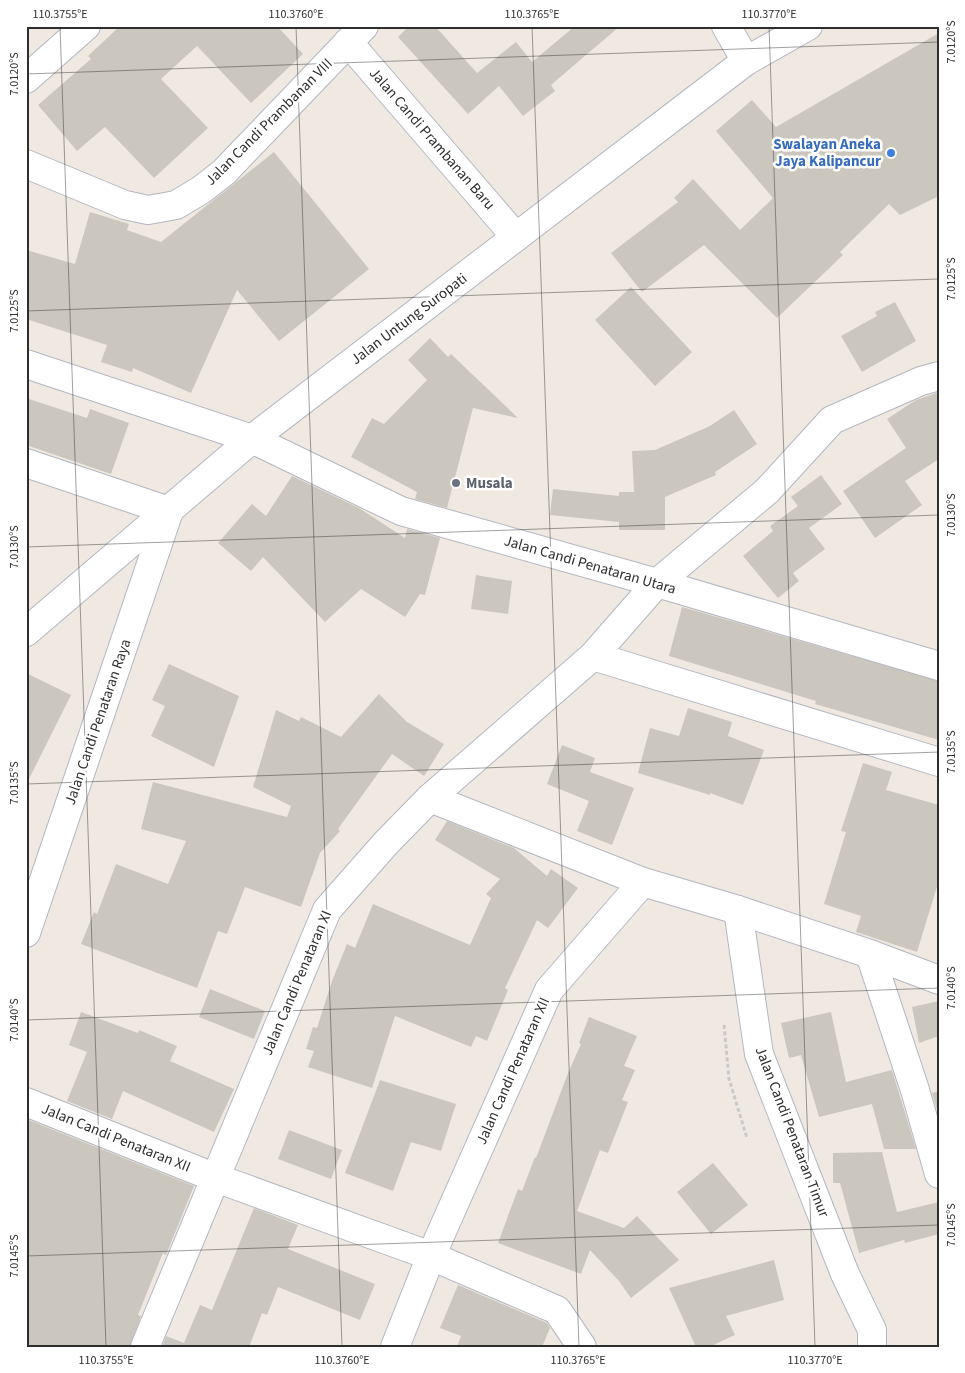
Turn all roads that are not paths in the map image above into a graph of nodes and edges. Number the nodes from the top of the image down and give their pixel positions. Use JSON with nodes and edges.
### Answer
{"nodes":[{"id":1,"x":86,"y":26,"type":"edge"},
{"id":2,"x":726,"y":26,"type":"edge"},
{"id":3,"x":808,"y":26,"type":"edge"},
{"id":4,"x":356,"y":34,"type":"edge"},
{"id":5,"x":746,"y":61,"type":"junction"},
{"id":6,"x":26,"y":79,"type":"edge"},
{"id":7,"x":26,"y":164,"type":"edge"},
{"id":8,"x":516,"y":237,"type":"junction"},
{"id":9,"x":26,"y":364,"type":"edge"},
{"id":10,"x":939,"y":376,"type":"edge"},
{"id":11,"x":252,"y":439,"type":"junction"},
{"id":12,"x":26,"y":463,"type":"edge"},
{"id":13,"x":169,"y":511,"type":"junction"},
{"id":14,"x":657,"y":583,"type":"junction"},
{"id":15,"x":26,"y":632,"type":"edge"},
{"id":16,"x":593,"y":656,"type":"junction"},
{"id":17,"x":939,"y":666,"type":"edge"},
{"id":18,"x":939,"y":762,"type":"edge"},
{"id":19,"x":430,"y":798,"type":"junction"},
{"id":20,"x":643,"y":882,"type":"junction"},
{"id":21,"x":738,"y":910,"type":"junction"},
{"id":22,"x":26,"y":933,"type":"edge"},
{"id":23,"x":870,"y":954,"type":"junction"},
{"id":24,"x":939,"y":980,"type":"edge"},
{"id":25,"x":26,"y":1102,"type":"edge"},
{"id":26,"x":939,"y":1174,"type":"edge"},
{"id":27,"x":216,"y":1178,"type":"junction"},
{"id":28,"x":431,"y":1256,"type":"junction"},
{"id":29,"x":145,"y":1347,"type":"edge"},
{"id":30,"x":395,"y":1347,"type":"edge"},
{"id":31,"x":582,"y":1347,"type":"edge"},
{"id":32,"x":872,"y":1347,"type":"edge"}],
"edges":[{"from":1,"to":6,"type":"street"},
{"from":2,"to":5,"type":"street"},
{"from":3,"to":5,"type":"street","name":"Jalan Untung Suropati"},
{"from":4,"to":7,"type":"street","name":"Jalan Candi Prambanan VIII"},
{"from":4,"to":8,"type":"street","name":"Jalan Candi Prambanan Baru"},
{"from":5,"to":8,"type":"street","name":"Jalan Untung Suropati"},
{"from":8,"to":11,"type":"street","name":"Jalan Untung Suropati"},
{"from":9,"to":11,"type":"street","name":"Jalan Candi Penataran Utara"},
{"from":10,"to":14,"type":"street","name":"Jalan Candi Penataran XI"},
{"from":11,"to":13,"type":"street","name":"Jalan Untung Suropati"},
{"from":11,"to":14,"type":"street","name":"Jalan Candi Penataran Utara"},
{"from":12,"to":13,"type":"street"},
{"from":13,"to":15,"type":"street","name":"Jalan Untung Suropati"},
{"from":13,"to":22,"type":"street","name":"Jalan Candi Penataran Raya"},
{"from":14,"to":16,"type":"street","name":"Jalan Candi Penataran XI"},
{"from":14,"to":17,"type":"street","name":"Jalan Candi Penataran Utara"},
{"from":16,"to":18,"type":"street"},
{"from":16,"to":19,"type":"street","name":"Jalan Candi Penataran XI"},
{"from":19,"to":20,"type":"street"},
{"from":19,"to":27,"type":"street","name":"Jalan Candi Penataran XI"},
{"from":20,"to":21,"type":"street"},
{"from":20,"to":28,"type":"street","name":"Jalan Candi Penataran XII"},
{"from":21,"to":23,"type":"street"},
{"from":21,"to":32,"type":"street","name":"Jalan Candi Penataran Timur"},
{"from":23,"to":24,"type":"street"},
{"from":23,"to":26,"type":"street"},
{"from":25,"to":27,"type":"street","name":"Jalan Candi Penataran XII"},
{"from":27,"to":28,"type":"street","name":"Jalan Candi Penataran XII"},
{"from":27,"to":29,"type":"street","name":"Jalan Candi Penataran XI"},
{"from":28,"to":30,"type":"street","name":"Jalan Candi Penataran XII"},
{"from":28,"to":31,"type":"street"}]}
